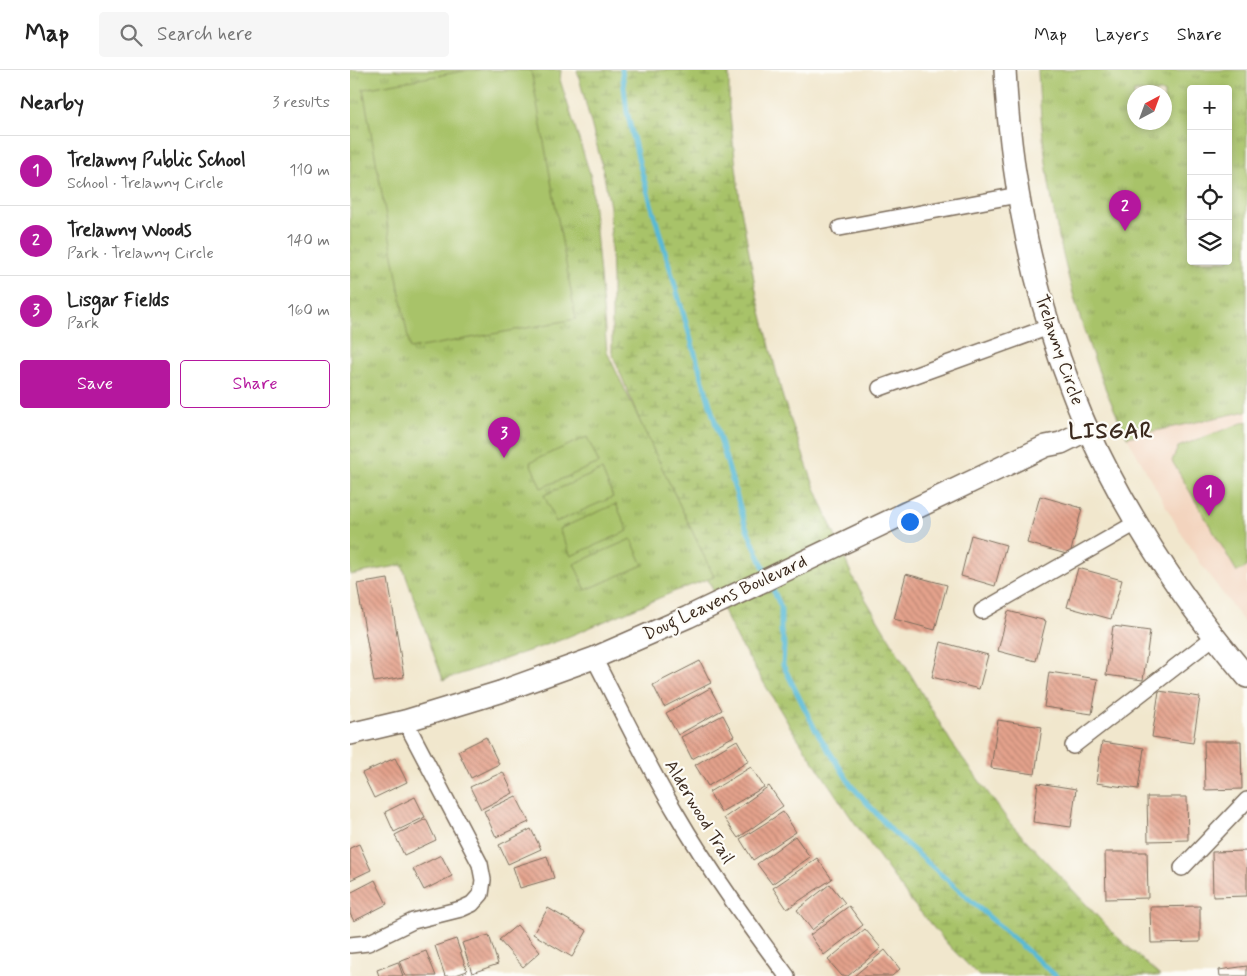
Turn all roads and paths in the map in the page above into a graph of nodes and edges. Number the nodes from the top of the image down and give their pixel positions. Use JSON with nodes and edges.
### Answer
{"nodes":[{"id":1,"x":1005,"y":70,"type":"edge"},
{"id":2,"x":1018,"y":195,"type":"junction"},
{"id":3,"x":840,"y":228,"type":"dead end"},
{"id":4,"x":1049,"y":327,"type":"junction"},
{"id":5,"x":880,"y":388,"type":"dead end"},
{"id":6,"x":1088,"y":430,"type":"junction"},
{"id":7,"x":1136,"y":523,"type":"junction"},
{"id":8,"x":982,"y":611,"type":"dead end"},
{"id":9,"x":1214,"y":637,"type":"junction"},
{"id":10,"x":594,"y":658,"type":"junction"},
{"id":11,"x":1247,"y":678,"type":"edge"},
{"id":12,"x":405,"y":720,"type":"junction"},
{"id":13,"x":350,"y":734,"type":"edge"},
{"id":14,"x":1073,"y":746,"type":"dead end"},
{"id":15,"x":1247,"y":800,"type":"edge"},
{"id":16,"x":1182,"y":868,"type":"dead end"},
{"id":17,"x":350,"y":945,"type":"edge"},
{"id":18,"x":788,"y":976,"type":"edge"}],
"edges":[{"from":1,"to":2,"type":"street","name":"Trelawny Circle"},
{"from":2,"to":3,"type":"street"},
{"from":2,"to":4,"type":"street","name":"Trelawny Circle"},
{"from":4,"to":5,"type":"street"},
{"from":4,"to":6,"type":"street","name":"Trelawny Circle"},
{"from":6,"to":7,"type":"street","name":"Trelawny Circle"},
{"from":6,"to":10,"type":"street","name":"Doug Leavens Boulevard"},
{"from":7,"to":8,"type":"street"},
{"from":7,"to":9,"type":"street","name":"Trelawny Circle"},
{"from":9,"to":11,"type":"street","name":"Trelawny Circle"},
{"from":9,"to":14,"type":"street"},
{"from":10,"to":12,"type":"street","name":"Doug Leavens Boulevard"},
{"from":10,"to":18,"type":"street","name":"Alderwood Trail"},
{"from":12,"to":13,"type":"street","name":"Doug Leavens Boulevard"},
{"from":12,"to":17,"type":"street"},
{"from":15,"to":16,"type":"street"}]}
